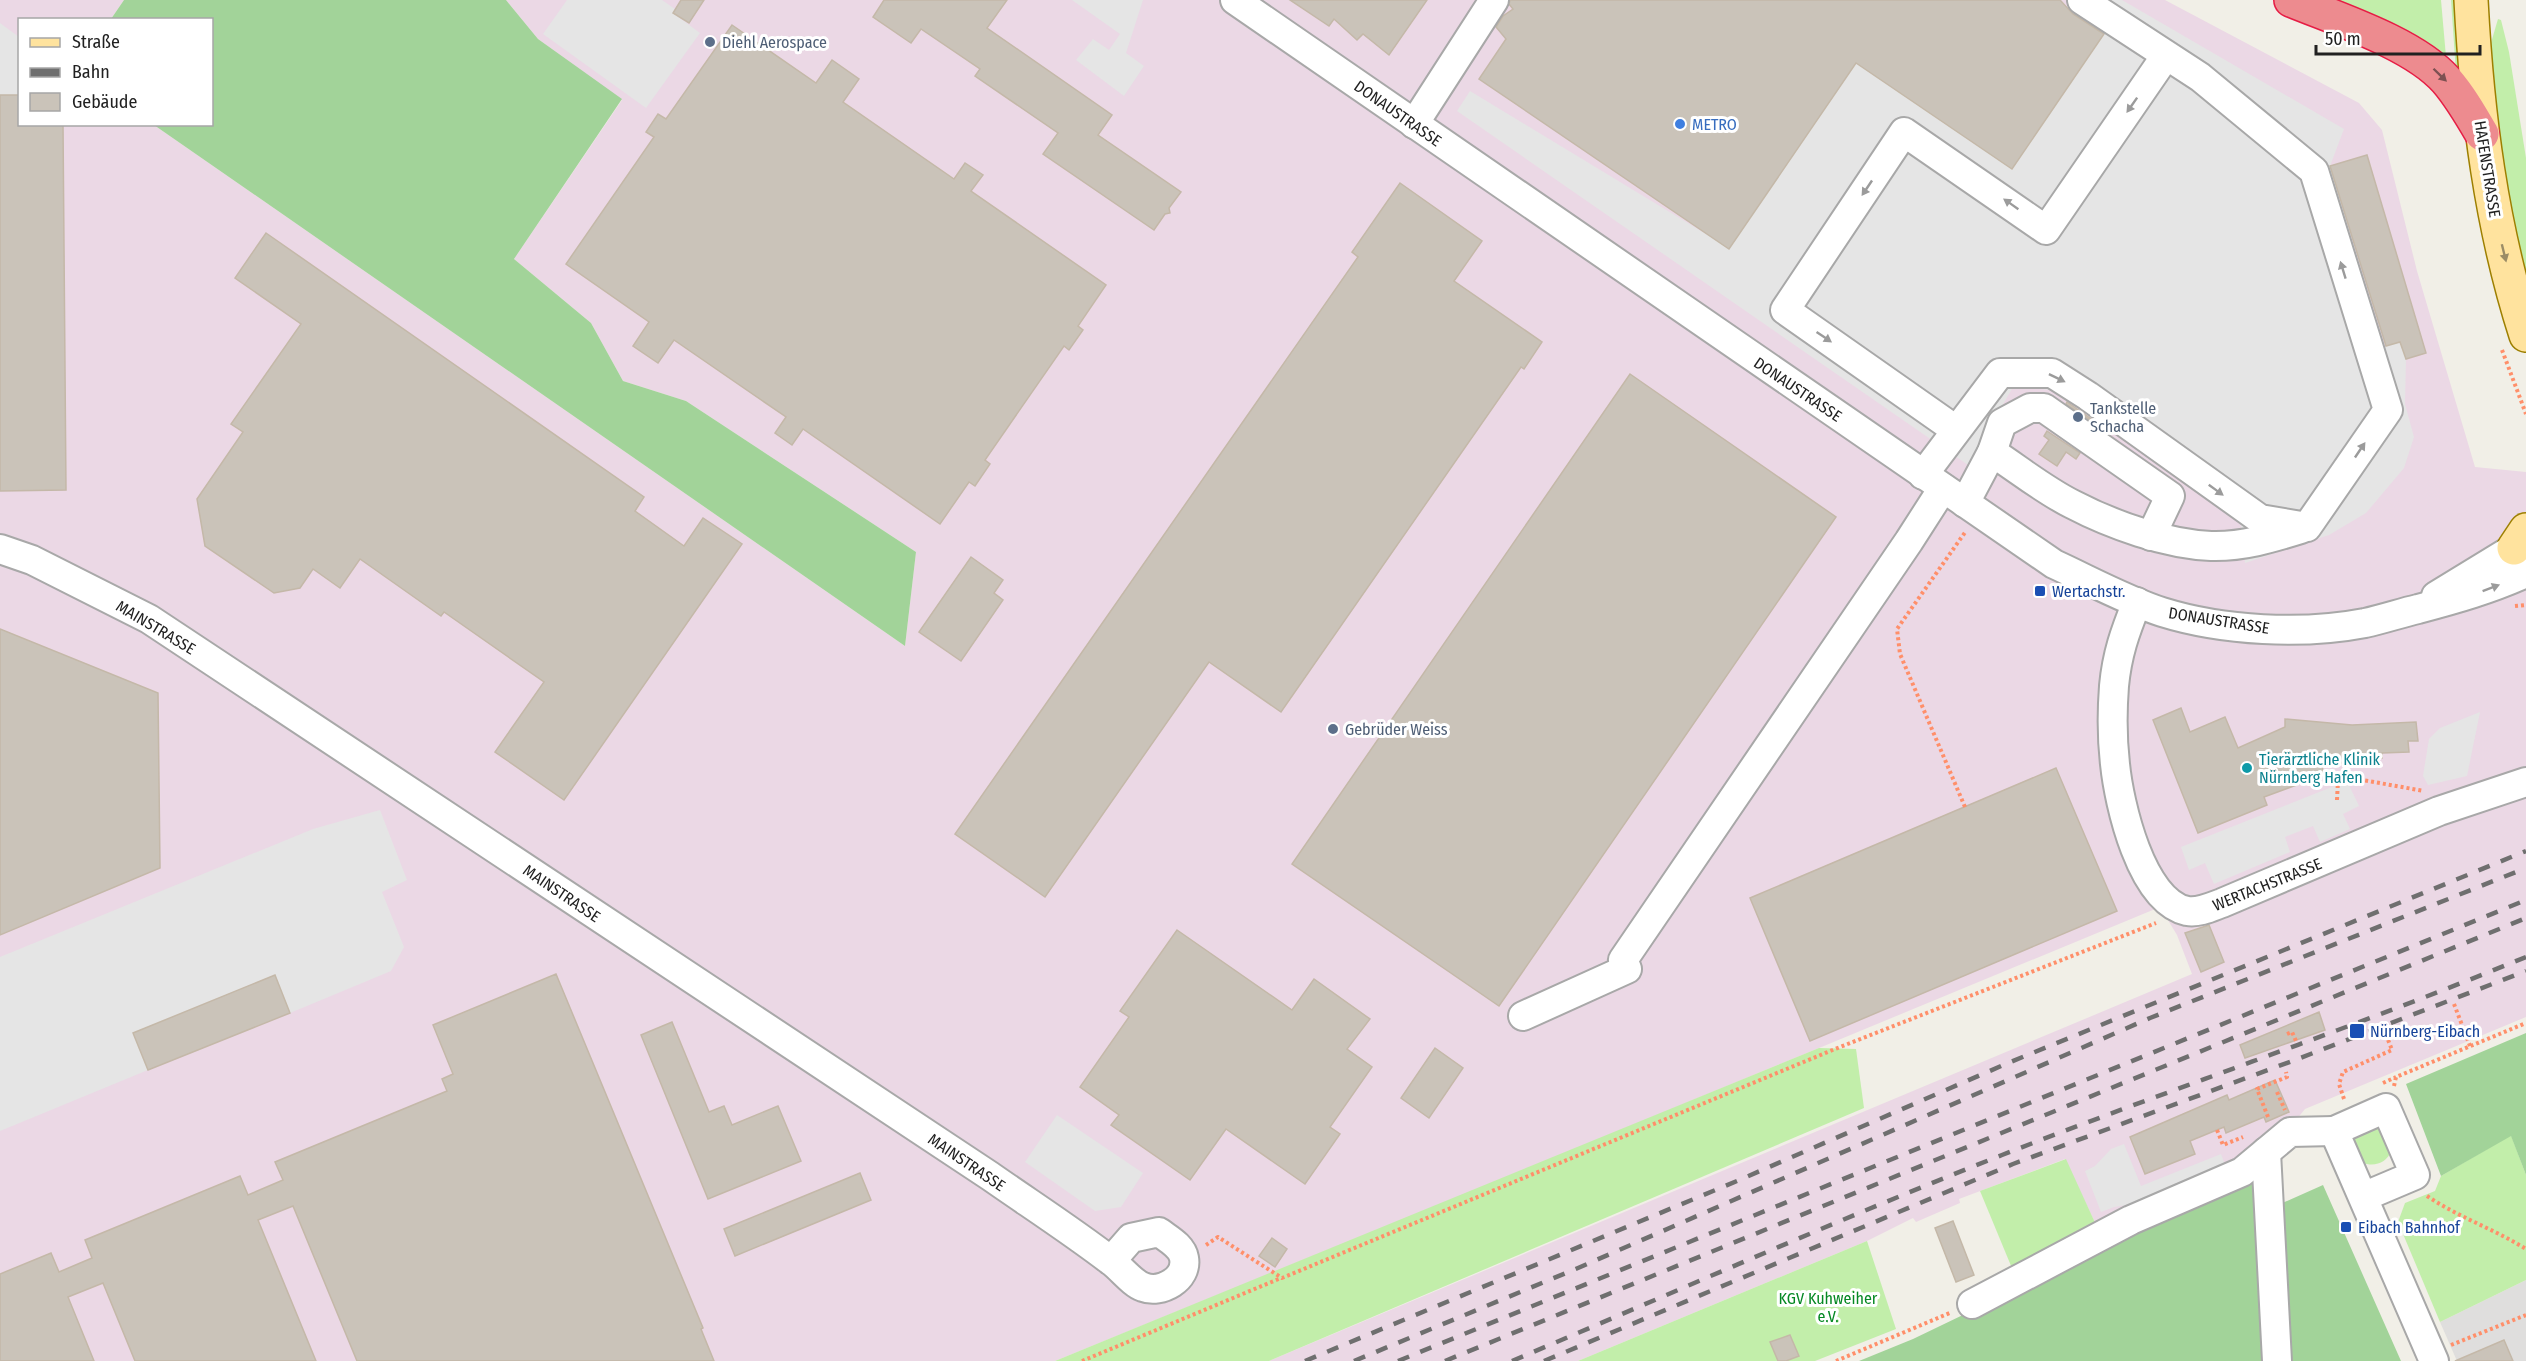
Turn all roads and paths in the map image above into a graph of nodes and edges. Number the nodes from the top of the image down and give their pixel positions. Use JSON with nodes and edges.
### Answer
{"nodes":[{"id":1,"x":1235,"y":0,"type":"edge"},
{"id":2,"x":1494,"y":0,"type":"edge"},
{"id":3,"x":2082,"y":0,"type":"edge"},
{"id":4,"x":2291,"y":0,"type":"edge"},
{"id":5,"x":2471,"y":0,"type":"edge"},
{"id":6,"x":2165,"y":57,"type":"junction"},
{"id":7,"x":1414,"y":124,"type":"junction"},
{"id":8,"x":2482,"y":134,"type":"junction"},
{"id":9,"x":2526,"y":334,"type":"edge"},
{"id":10,"x":1956,"y":430,"type":"junction"},
{"id":11,"x":1992,"y":452,"type":"junction"},
{"id":12,"x":1952,"y":495,"type":"junction"},
{"id":13,"x":2307,"y":527,"type":"junction"},
{"id":14,"x":2151,"y":536,"type":"junction"},
{"id":15,"x":2523,"y":548,"type":"edge"},
{"id":16,"x":0,"y":549,"type":"edge"},
{"id":17,"x":2137,"y":602,"type":"junction"},
{"id":18,"x":2526,"y":782,"type":"edge"},
{"id":19,"x":2429,"y":792,"type":"dead end"},
{"id":20,"x":2337,"y":800,"type":"dead end"},
{"id":21,"x":1965,"y":807,"type":"dead end"},
{"id":22,"x":2187,"y":911,"type":"junction"},
{"id":23,"x":2454,"y":1004,"type":"dead end"},
{"id":24,"x":1523,"y":1016,"type":"dead end"},
{"id":25,"x":2526,"y":1023,"type":"edge"},
{"id":26,"x":2385,"y":1032,"type":"dead end"},
{"id":27,"x":2287,"y":1034,"type":"dead end"},
{"id":28,"x":2296,"y":1041,"type":"dead end"},
{"id":29,"x":2470,"y":1046,"type":"junction"},
{"id":30,"x":2286,"y":1072,"type":"dead end"},
{"id":31,"x":2277,"y":1092,"type":"dead end"},
{"id":32,"x":2344,"y":1099,"type":"dead end"},
{"id":33,"x":2386,"y":1108,"type":"junction"},
{"id":34,"x":2285,"y":1110,"type":"dead end"},
{"id":35,"x":2268,"y":1117,"type":"dead end"},
{"id":36,"x":2334,"y":1131,"type":"junction"},
{"id":37,"x":2266,"y":1152,"type":"junction"},
{"id":38,"x":2403,"y":1180,"type":"junction"},
{"id":39,"x":2363,"y":1197,"type":"junction"},
{"id":40,"x":2526,"y":1249,"type":"edge"},
{"id":41,"x":1185,"y":1259,"type":"junction"},
{"id":42,"x":1111,"y":1261,"type":"junction"},
{"id":43,"x":1282,"y":1278,"type":"junction"},
{"id":44,"x":1972,"y":1304,"type":"joint"},
{"id":45,"x":2526,"y":1315,"type":"edge"},
{"id":46,"x":2432,"y":1357,"type":"edge"},
{"id":47,"x":1082,"y":1361,"type":"edge"},
{"id":48,"x":1836,"y":1361,"type":"edge"},
{"id":49,"x":2277,"y":1361,"type":"edge"}],
"edges":[{"from":1,"to":7,"type":"street","name":"DONAUSTRASSE"},
{"from":2,"to":7,"type":"street"},
{"from":3,"to":6,"type":"street"},
{"from":4,"to":8,"type":"highway","one_way":true},
{"from":5,"to":8,"type":"main road","name":"HAFENSTRASSE"},
{"from":6,"to":10,"type":"street","one_way":true},
{"from":13,"to":6,"type":"street","one_way":true},
{"from":7,"to":12,"type":"street","name":"DONAUSTRASSE"},
{"from":8,"to":9,"type":"main road","name":"HAFENSTRASSE","one_way":true},
{"from":10,"to":12,"type":"street"},
{"from":10,"to":13,"type":"street","one_way":true},
{"from":11,"to":12,"type":"street"},
{"from":11,"to":14,"type":"street"},
{"from":11,"to":14,"type":"street"},
{"from":12,"to":17,"type":"street","name":"DONAUSTRASSE"},
{"from":12,"to":21,"type":"path"},
{"from":12,"to":24,"type":"street"},
{"from":13,"to":14,"type":"street"},
{"from":15,"to":17,"type":"street","name":"DONAUSTRASSE"},
{"from":16,"to":42,"type":"street","name":"MAINSTRASSE"},
{"from":17,"to":22,"type":"street"},
{"from":18,"to":22,"type":"street","name":"WERTACHSTRASSE"},
{"from":19,"to":20,"type":"path"},
{"from":22,"to":43,"type":"path"},
{"from":23,"to":29,"type":"path"},
{"from":25,"to":29,"type":"path"},
{"from":26,"to":32,"type":"path"},
{"from":27,"to":28,"type":"path"},
{"from":29,"to":33,"type":"path"},
{"from":30,"to":35,"type":"path"},
{"from":31,"to":34,"type":"path"},
{"from":33,"to":36,"type":"street"},
{"from":33,"to":38,"type":"street"},
{"from":36,"to":37,"type":"street"},
{"from":36,"to":39,"type":"street"},
{"from":37,"to":44,"type":"street"},
{"from":37,"to":49,"type":"street"},
{"from":38,"to":39,"type":"street"},
{"from":38,"to":40,"type":"path"},
{"from":39,"to":46,"type":"street"},
{"from":41,"to":42,"type":"street"},
{"from":41,"to":42,"type":"street"},
{"from":41,"to":43,"type":"path"},
{"from":43,"to":47,"type":"path"},
{"from":44,"to":48,"type":"path"},
{"from":45,"to":46,"type":"path"}]}
